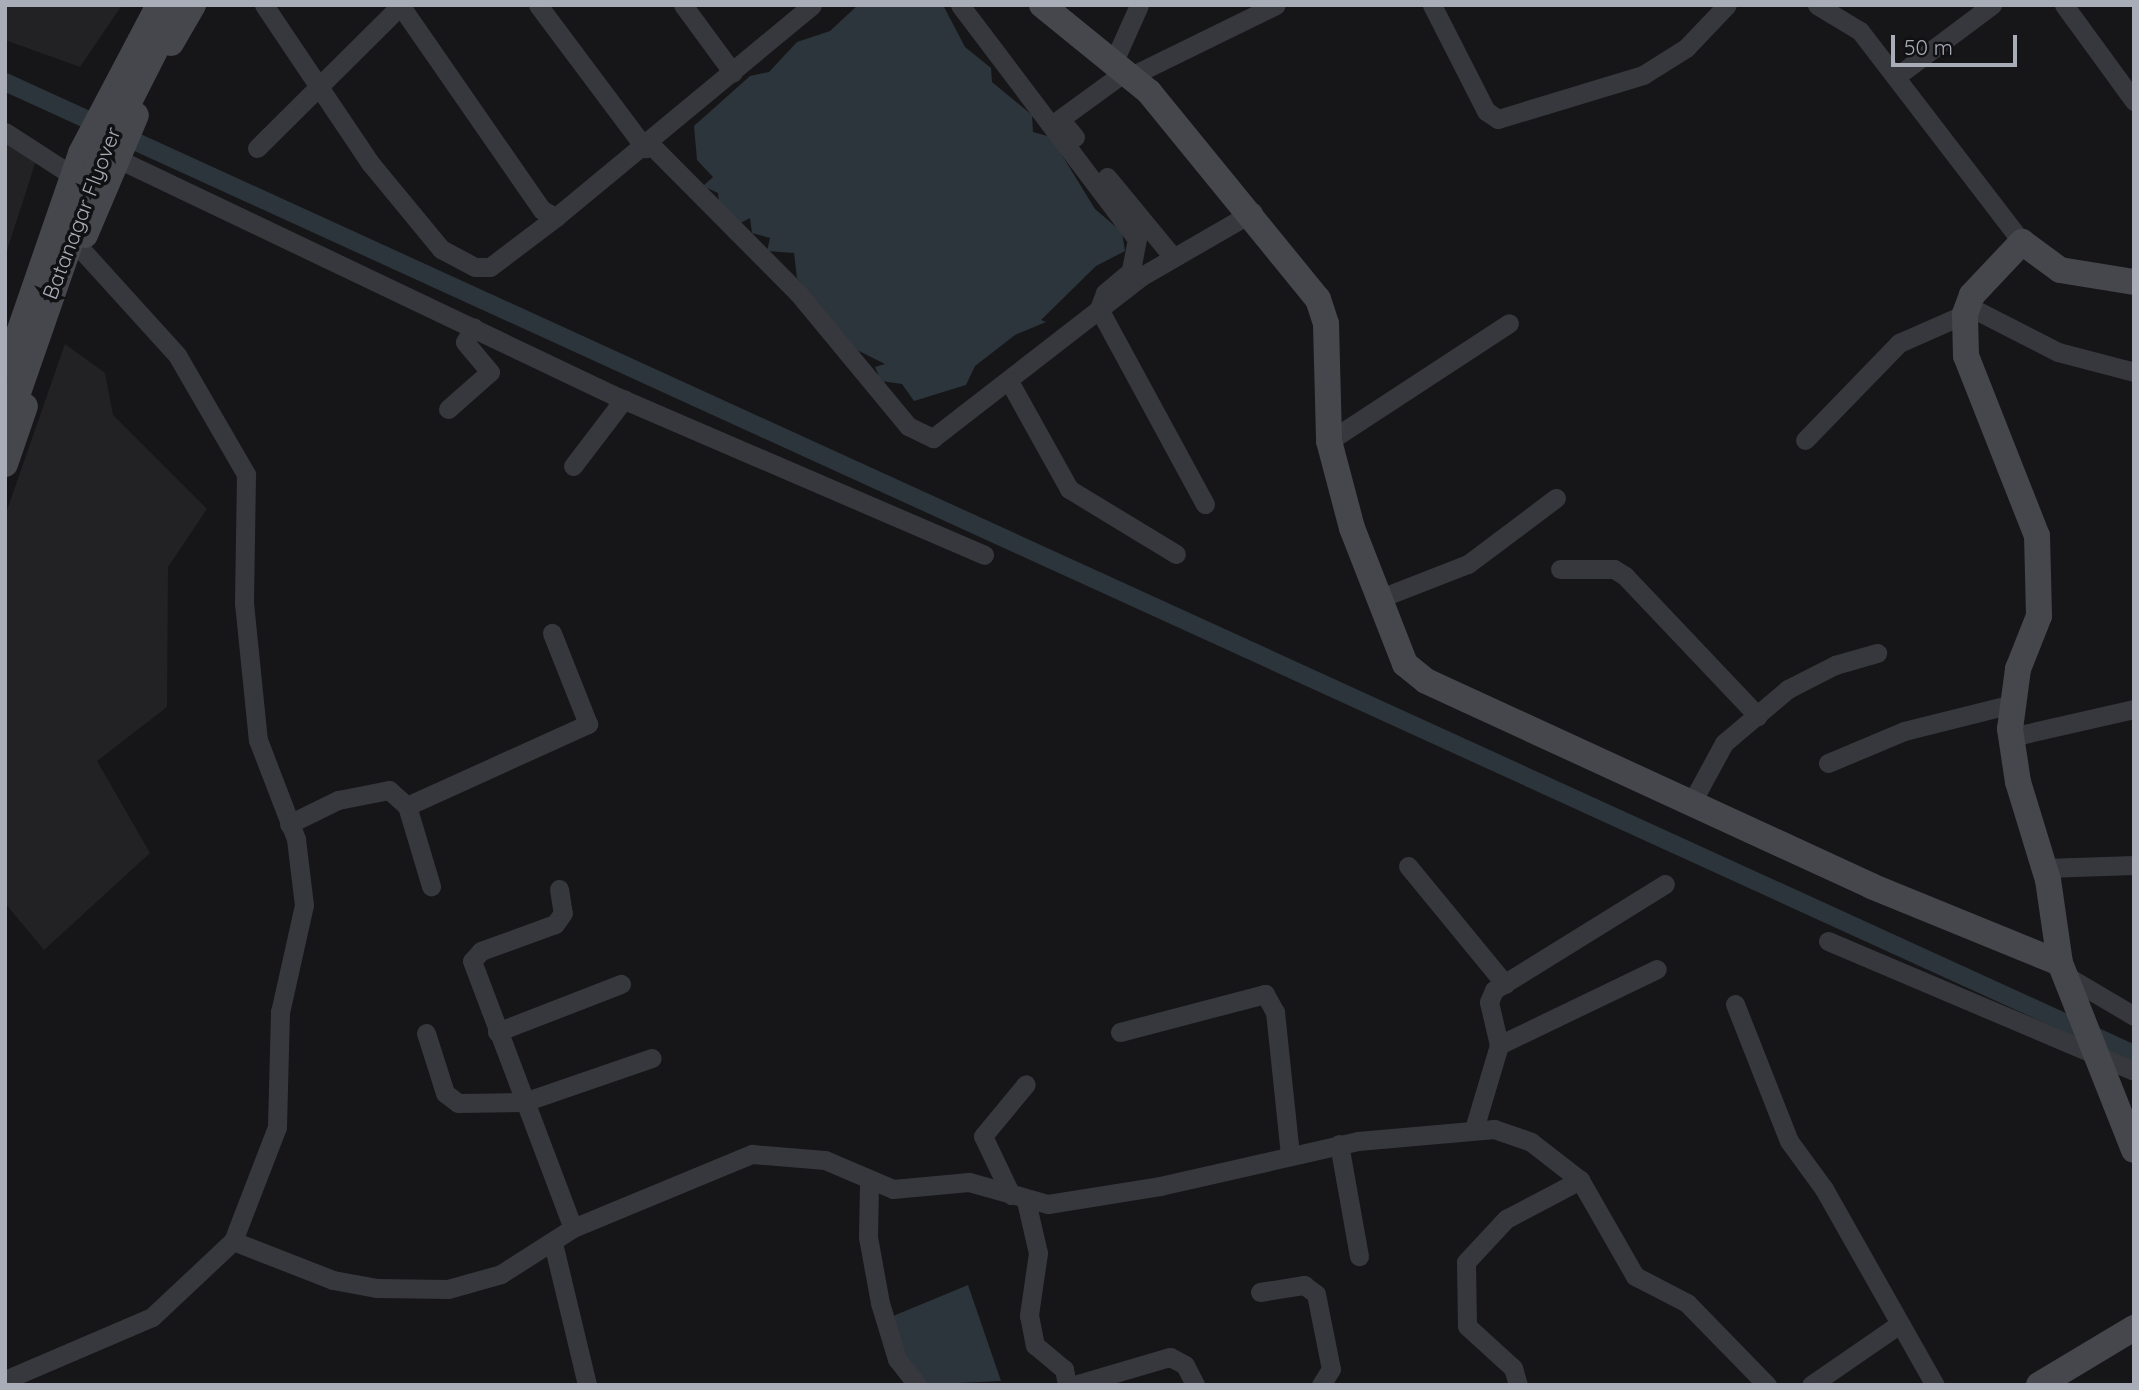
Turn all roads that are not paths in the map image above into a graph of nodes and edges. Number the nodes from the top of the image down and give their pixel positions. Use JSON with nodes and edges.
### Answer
{"nodes":[{"id":1,"x":159,"y":5,"type":"edge"},
{"id":2,"x":178,"y":5,"type":"edge"},
{"id":3,"x":193,"y":5,"type":"edge"},
{"id":4,"x":264,"y":5,"type":"edge"},
{"id":5,"x":538,"y":5,"type":"edge"},
{"id":6,"x":683,"y":5,"type":"edge"},
{"id":7,"x":812,"y":5,"type":"edge"},
{"id":8,"x":960,"y":5,"type":"edge"},
{"id":9,"x":1042,"y":5,"type":"edge"},
{"id":10,"x":1139,"y":5,"type":"edge"},
{"id":11,"x":1276,"y":5,"type":"edge"},
{"id":12,"x":1432,"y":5,"type":"edge"},
{"id":13,"x":1727,"y":5,"type":"edge"},
{"id":14,"x":1817,"y":5,"type":"edge"},
{"id":15,"x":1992,"y":5,"type":"edge"},
{"id":16,"x":2064,"y":5,"type":"edge"},
{"id":17,"x":400,"y":6,"type":"edge"},
{"id":18,"x":1124,"y":70,"type":"junction"},
{"id":19,"x":733,"y":73,"type":"junction"},
{"id":20,"x":1897,"y":76,"type":"junction"},
{"id":21,"x":318,"y":86,"type":"junction"},
{"id":22,"x":2134,"y":101,"type":"edge"},
{"id":23,"x":5,"y":132,"type":"edge"},
{"id":24,"x":647,"y":146,"type":"junction"},
{"id":25,"x":257,"y":148,"type":"dead end"},
{"id":26,"x":117,"y":155,"type":"junction"},
{"id":27,"x":77,"y":164,"type":"junction"},
{"id":28,"x":101,"y":194,"type":"junction"},
{"id":29,"x":1253,"y":212,"type":"junction"},
{"id":30,"x":556,"y":217,"type":"junction"},
{"id":31,"x":2022,"y":242,"type":"junction"},
{"id":32,"x":80,"y":247,"type":"junction"},
{"id":33,"x":1173,"y":257,"type":"junction"},
{"id":34,"x":2134,"y":282,"type":"edge"},
{"id":35,"x":1099,"y":309,"type":"junction"},
{"id":36,"x":1967,"y":310,"type":"junction"},
{"id":37,"x":1509,"y":323,"type":"dead end"},
{"id":38,"x":474,"y":327,"type":"junction"},
{"id":39,"x":2134,"y":372,"type":"edge"},
{"id":40,"x":5,"y":373,"type":"edge"},
{"id":41,"x":1009,"y":381,"type":"junction"},
{"id":42,"x":624,"y":400,"type":"junction"},
{"id":43,"x":448,"y":409,"type":"dead end"},
{"id":44,"x":5,"y":430,"type":"edge"},
{"id":45,"x":1805,"y":440,"type":"dead end"},
{"id":46,"x":1329,"y":441,"type":"junction"},
{"id":47,"x":5,"y":464,"type":"edge"},
{"id":48,"x":573,"y":466,"type":"dead end"},
{"id":49,"x":1556,"y":498,"type":"dead end"},
{"id":50,"x":1205,"y":504,"type":"dead end"},
{"id":51,"x":1177,"y":554,"type":"dead end"},
{"id":52,"x":984,"y":555,"type":"dead end"},
{"id":53,"x":1560,"y":569,"type":"dead end"},
{"id":54,"x":1378,"y":599,"type":"junction"},
{"id":55,"x":552,"y":633,"type":"dead end"},
{"id":56,"x":1877,"y":653,"type":"dead end"},
{"id":57,"x":2012,"y":704,"type":"junction"},
{"id":58,"x":2134,"y":709,"type":"edge"},
{"id":59,"x":1758,"y":716,"type":"junction"},
{"id":60,"x":2011,"y":737,"type":"junction"},
{"id":61,"x":1828,"y":763,"type":"dead end"},
{"id":62,"x":1692,"y":802,"type":"junction"},
{"id":63,"x":407,"y":806,"type":"junction"},
{"id":64,"x":289,"y":824,"type":"junction"},
{"id":65,"x":2134,"y":865,"type":"edge"},
{"id":66,"x":1408,"y":866,"type":"dead end"},
{"id":67,"x":2045,"y":868,"type":"junction"},
{"id":68,"x":1665,"y":884,"type":"dead end"},
{"id":69,"x":431,"y":886,"type":"dead end"},
{"id":70,"x":559,"y":889,"type":"dead end"},
{"id":71,"x":1828,"y":942,"type":"dead end"},
{"id":72,"x":1657,"y":969,"type":"dead end"},
{"id":73,"x":2064,"y":977,"type":"junction"},
{"id":74,"x":621,"y":984,"type":"dead end"},
{"id":75,"x":1506,"y":984,"type":"junction"},
{"id":76,"x":1735,"y":1004,"type":"dead end"},
{"id":77,"x":2134,"y":1016,"type":"edge"},
{"id":78,"x":497,"y":1032,"type":"junction"},
{"id":79,"x":1121,"y":1032,"type":"dead end"},
{"id":80,"x":426,"y":1033,"type":"dead end"},
{"id":81,"x":1499,"y":1045,"type":"junction"},
{"id":82,"x":2093,"y":1045,"type":"junction"},
{"id":83,"x":652,"y":1058,"type":"dead end"},
{"id":84,"x":2134,"y":1071,"type":"edge"},
{"id":85,"x":1026,"y":1084,"type":"dead end"},
{"id":86,"x":524,"y":1102,"type":"junction"},
{"id":87,"x":1474,"y":1129,"type":"junction"},
{"id":88,"x":1339,"y":1144,"type":"junction"},
{"id":89,"x":2134,"y":1150,"type":"edge"},
{"id":90,"x":1290,"y":1155,"type":"junction"},
{"id":91,"x":1580,"y":1180,"type":"junction"},
{"id":92,"x":869,"y":1184,"type":"junction"},
{"id":93,"x":1019,"y":1198,"type":"junction"},
{"id":94,"x":573,"y":1228,"type":"junction"},
{"id":95,"x":233,"y":1241,"type":"junction"},
{"id":96,"x":553,"y":1243,"type":"junction"},
{"id":97,"x":1359,"y":1256,"type":"dead end"},
{"id":98,"x":1260,"y":1292,"type":"dead end"},
{"id":99,"x":1898,"y":1325,"type":"junction"},
{"id":100,"x":2134,"y":1328,"type":"edge"},
{"id":101,"x":5,"y":1380,"type":"edge"},
{"id":102,"x":1075,"y":1384,"type":"edge"},
{"id":103,"x":587,"y":1385,"type":"edge"},
{"id":104,"x":918,"y":1385,"type":"edge"},
{"id":105,"x":1195,"y":1385,"type":"edge"},
{"id":106,"x":1321,"y":1385,"type":"edge"},
{"id":107,"x":1518,"y":1385,"type":"edge"},
{"id":108,"x":1767,"y":1385,"type":"edge"},
{"id":109,"x":1811,"y":1385,"type":"edge"},
{"id":110,"x":1936,"y":1385,"type":"edge"},
{"id":111,"x":2039,"y":1385,"type":"edge"}],
"edges":[{"from":1,"to":27,"type":"street"},
{"from":2,"to":44,"type":"street","name":"Batanagar Flyover","bridge":true},
{"from":3,"to":26,"type":"street"},
{"from":4,"to":21,"type":"street"},
{"from":5,"to":24,"type":"street"},
{"from":6,"to":19,"type":"street"},
{"from":7,"to":19,"type":"street"},
{"from":8,"to":35,"type":"street"},
{"from":9,"to":18,"type":"street"},
{"from":10,"to":18,"type":"street"},
{"from":11,"to":18,"type":"street"},
{"from":12,"to":13,"type":"street"},
{"from":14,"to":20,"type":"street"},
{"from":15,"to":20,"type":"street"},
{"from":16,"to":22,"type":"street"},
{"from":17,"to":21,"type":"street"},
{"from":17,"to":30,"type":"street"},
{"from":18,"to":29,"type":"street"},
{"from":18,"to":33,"type":"street"},
{"from":19,"to":24,"type":"street"},
{"from":20,"to":31,"type":"street"},
{"from":21,"to":25,"type":"street"},
{"from":21,"to":30,"type":"street"},
{"from":23,"to":27,"type":"street"},
{"from":24,"to":30,"type":"street"},
{"from":24,"to":41,"type":"street"},
{"from":26,"to":28,"type":"street"},
{"from":26,"to":38,"type":"street"},
{"from":27,"to":28,"type":"street"},
{"from":27,"to":40,"type":"street"},
{"from":28,"to":32,"type":"street"},
{"from":29,"to":33,"type":"street"},
{"from":29,"to":46,"type":"street"},
{"from":31,"to":34,"type":"street"},
{"from":31,"to":36,"type":"street"},
{"from":32,"to":47,"type":"street"},
{"from":32,"to":64,"type":"street"},
{"from":33,"to":35,"type":"street"},
{"from":35,"to":41,"type":"street"},
{"from":35,"to":50,"type":"street"},
{"from":36,"to":39,"type":"street"},
{"from":36,"to":45,"type":"street"},
{"from":36,"to":57,"type":"street"},
{"from":37,"to":46,"type":"street"},
{"from":38,"to":42,"type":"street"},
{"from":38,"to":43,"type":"street"},
{"from":41,"to":51,"type":"street"},
{"from":42,"to":48,"type":"street"},
{"from":42,"to":52,"type":"street"},
{"from":46,"to":54,"type":"street"},
{"from":49,"to":54,"type":"street"},
{"from":53,"to":59,"type":"street"},
{"from":54,"to":62,"type":"street"},
{"from":55,"to":63,"type":"street"},
{"from":56,"to":59,"type":"street"},
{"from":57,"to":60,"type":"street"},
{"from":57,"to":61,"type":"street"},
{"from":58,"to":60,"type":"street"},
{"from":59,"to":62,"type":"street"},
{"from":60,"to":67,"type":"street"},
{"from":62,"to":73,"type":"street"},
{"from":63,"to":64,"type":"street"},
{"from":63,"to":69,"type":"street"},
{"from":64,"to":95,"type":"street"},
{"from":65,"to":67,"type":"street"},
{"from":66,"to":75,"type":"street"},
{"from":67,"to":73,"type":"street"},
{"from":68,"to":75,"type":"street"},
{"from":70,"to":78,"type":"street"},
{"from":71,"to":82,"type":"street"},
{"from":72,"to":81,"type":"street"},
{"from":73,"to":77,"type":"street"},
{"from":73,"to":82,"type":"street"},
{"from":74,"to":78,"type":"street"},
{"from":75,"to":81,"type":"street"},
{"from":76,"to":99,"type":"street"},
{"from":78,"to":86,"type":"street"},
{"from":79,"to":90,"type":"street"},
{"from":80,"to":86,"type":"street"},
{"from":81,"to":87,"type":"street"},
{"from":82,"to":84,"type":"street"},
{"from":82,"to":89,"type":"street"},
{"from":83,"to":86,"type":"street"},
{"from":85,"to":93,"type":"street"},
{"from":86,"to":94,"type":"street"},
{"from":87,"to":88,"type":"street"},
{"from":87,"to":91,"type":"street"},
{"from":88,"to":90,"type":"street"},
{"from":88,"to":97,"type":"street"},
{"from":90,"to":93,"type":"street"},
{"from":91,"to":107,"type":"street"},
{"from":91,"to":108,"type":"street"},
{"from":92,"to":93,"type":"street"},
{"from":92,"to":94,"type":"street"},
{"from":92,"to":104,"type":"street"},
{"from":93,"to":102,"type":"street"},
{"from":94,"to":96,"type":"street"},
{"from":95,"to":96,"type":"street"},
{"from":95,"to":101,"type":"street"},
{"from":96,"to":103,"type":"street"},
{"from":98,"to":106,"type":"street"},
{"from":99,"to":109,"type":"street"},
{"from":99,"to":110,"type":"street"},
{"from":100,"to":111,"type":"street"},
{"from":102,"to":105,"type":"street"}]}
